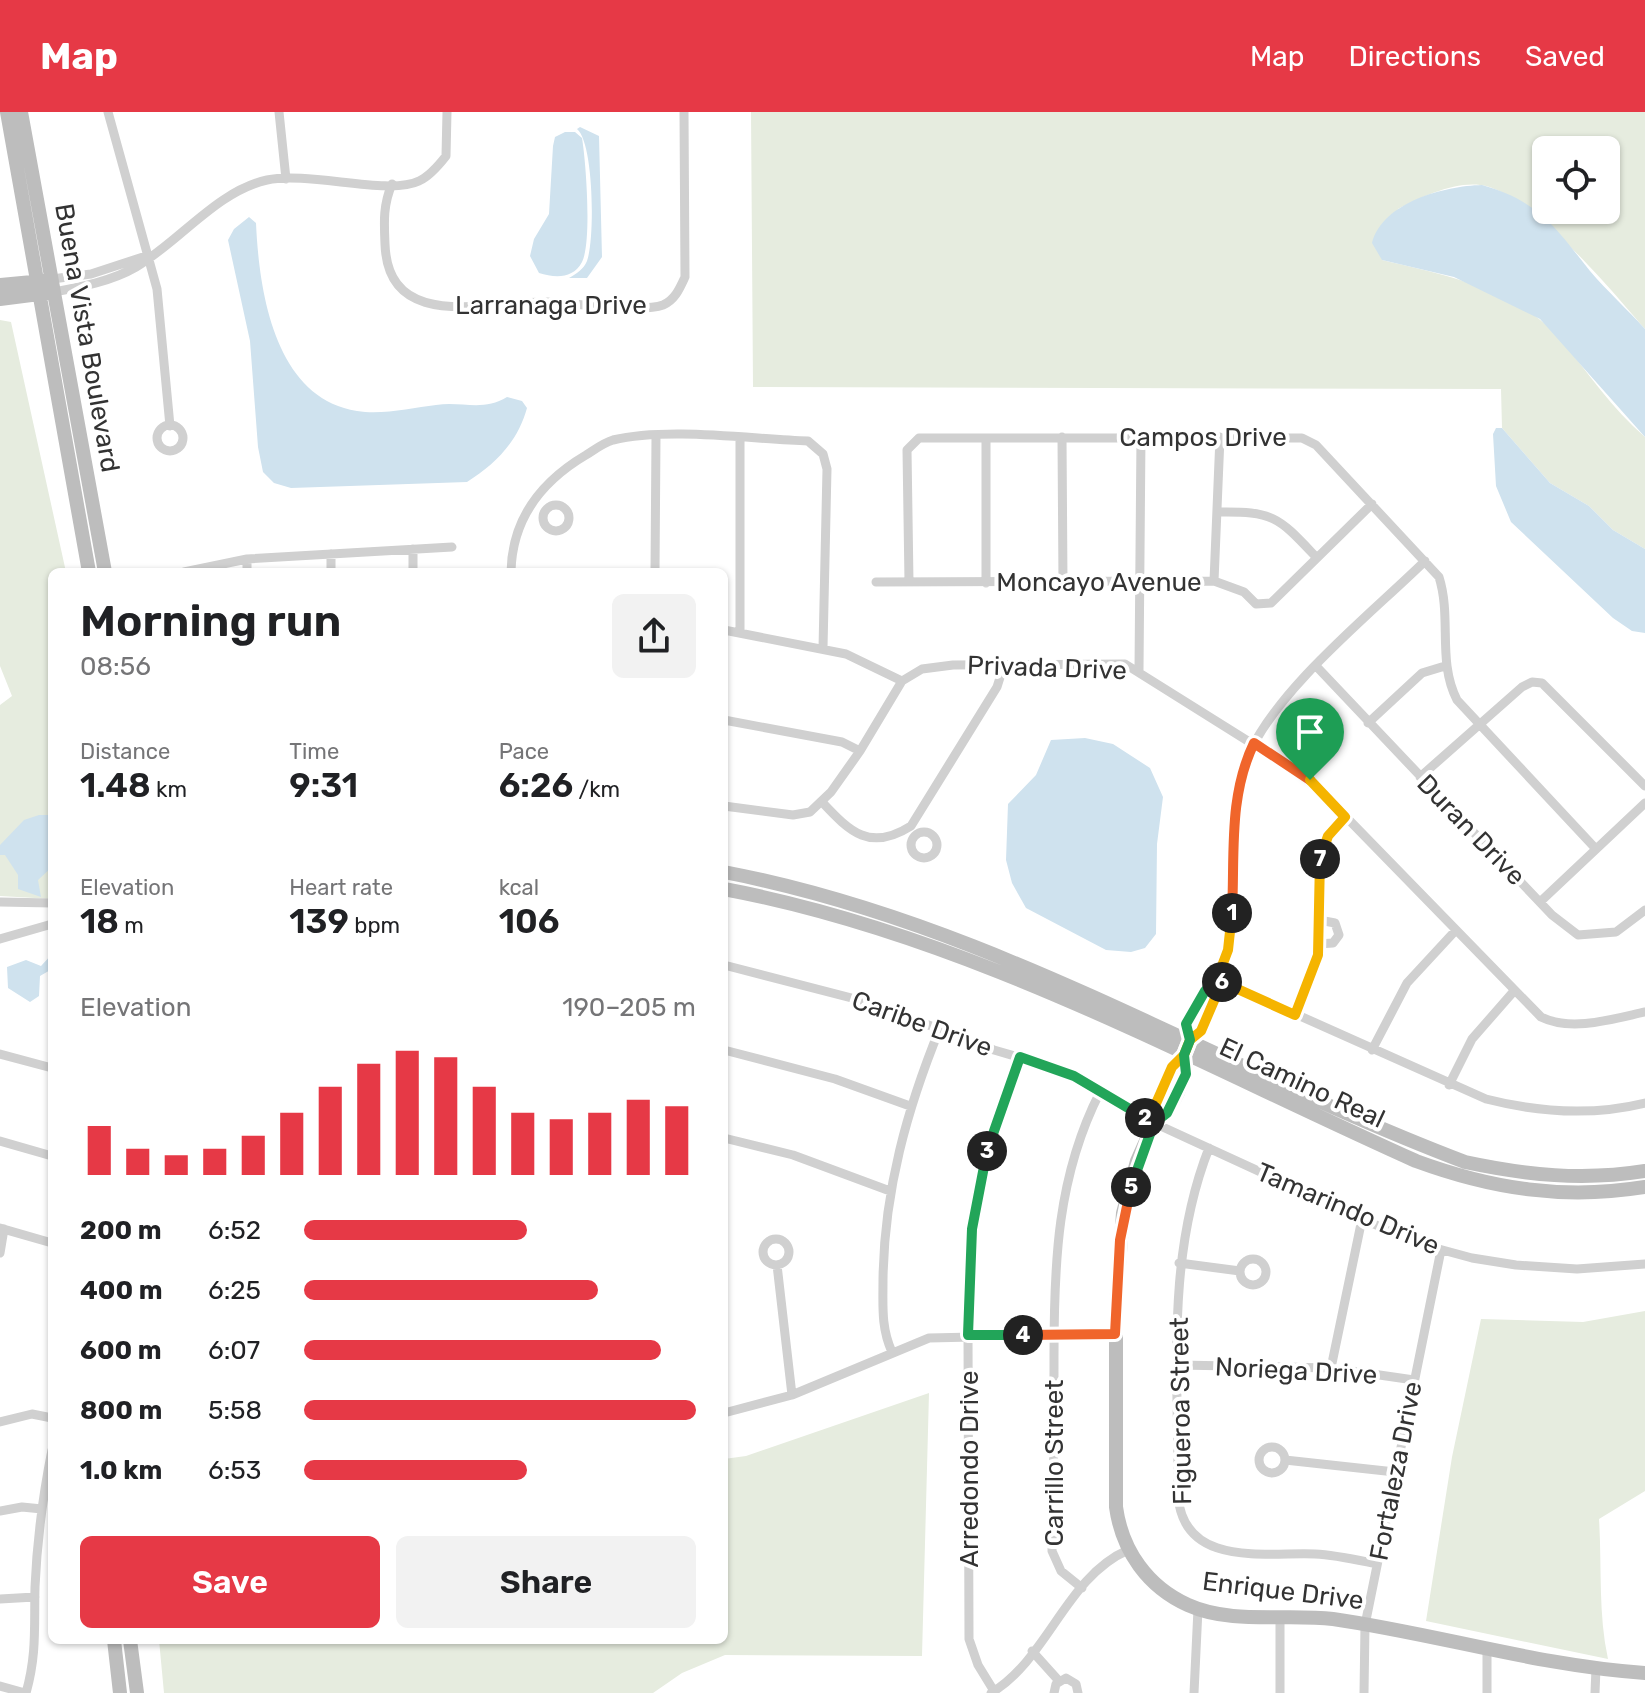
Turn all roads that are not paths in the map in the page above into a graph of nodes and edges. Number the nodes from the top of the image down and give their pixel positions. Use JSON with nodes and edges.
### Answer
{"nodes":[{"id":1,"x":7,"y":112,"type":"edge"},
{"id":2,"x":21,"y":112,"type":"edge"},
{"id":3,"x":108,"y":112,"type":"edge"},
{"id":4,"x":279,"y":112,"type":"edge"},
{"id":5,"x":447,"y":112,"type":"edge"},
{"id":6,"x":684,"y":112,"type":"edge"},
{"id":7,"x":286,"y":179,"type":"junction"},
{"id":8,"x":392,"y":184,"type":"junction"},
{"id":9,"x":149,"y":256,"type":"junction"},
{"id":10,"x":0,"y":285,"type":"edge"},
{"id":11,"x":45,"y":287,"type":"junction"},
{"id":12,"x":0,"y":299,"type":"edge"},
{"id":13,"x":170,"y":426,"type":"dead end"},
{"id":14,"x":656,"y":436,"type":"junction"},
{"id":15,"x":1141,"y":436,"type":"junction"},
{"id":16,"x":1062,"y":437,"type":"junction"},
{"id":17,"x":1220,"y":437,"type":"junction"},
{"id":18,"x":986,"y":438,"type":"junction"},
{"id":19,"x":740,"y":439,"type":"junction"},
{"id":20,"x":536,"y":497,"type":"junction"},
{"id":21,"x":1372,"y":504,"type":"junction"},
{"id":22,"x":548,"y":508,"type":"dead end"},
{"id":23,"x":1218,"y":512,"type":"junction"},
{"id":24,"x":452,"y":547,"type":"dead end"},
{"id":25,"x":413,"y":549,"type":"junction"},
{"id":26,"x":331,"y":554,"type":"junction"},
{"id":27,"x":1317,"y":558,"type":"junction"},
{"id":28,"x":247,"y":559,"type":"junction"},
{"id":29,"x":1425,"y":561,"type":"junction"},
{"id":30,"x":88,"y":568,"type":"edge"},
{"id":31,"x":104,"y":568,"type":"edge"},
{"id":32,"x":203,"y":568,"type":"edge"},
{"id":33,"x":247,"y":568,"type":"edge"},
{"id":34,"x":331,"y":568,"type":"edge"},
{"id":35,"x":413,"y":568,"type":"edge"},
{"id":36,"x":512,"y":568,"type":"edge"},
{"id":37,"x":655,"y":568,"type":"edge"},
{"id":38,"x":1214,"y":581,"type":"junction"},
{"id":39,"x":876,"y":582,"type":"dead end"},
{"id":40,"x":909,"y":582,"type":"junction"},
{"id":41,"x":986,"y":583,"type":"junction"},
{"id":42,"x":1140,"y":583,"type":"junction"},
{"id":43,"x":1063,"y":584,"type":"junction"},
{"id":44,"x":728,"y":631,"type":"edge"},
{"id":45,"x":740,"y":633,"type":"junction"},
{"id":46,"x":823,"y":648,"type":"junction"},
{"id":47,"x":1004,"y":665,"type":"junction"},
{"id":48,"x":1445,"y":666,"type":"junction"},
{"id":49,"x":1317,"y":667,"type":"junction"},
{"id":50,"x":1139,"y":670,"type":"junction"},
{"id":51,"x":902,"y":681,"type":"junction"},
{"id":52,"x":728,"y":721,"type":"edge"},
{"id":53,"x":1368,"y":723,"type":"junction"},
{"id":54,"x":1478,"y":726,"type":"junction"},
{"id":55,"x":1254,"y":743,"type":"junction"},
{"id":56,"x":860,"y":751,"type":"junction"},
{"id":57,"x":1420,"y":777,"type":"junction"},
{"id":58,"x":1645,"y":786,"type":"edge"},
{"id":59,"x":822,"y":802,"type":"junction"},
{"id":60,"x":1645,"y":803,"type":"edge"},
{"id":61,"x":728,"y":807,"type":"edge"},
{"id":62,"x":1345,"y":817,"type":"junction"},
{"id":63,"x":1596,"y":849,"type":"junction"},
{"id":64,"x":728,"y":873,"type":"edge"},
{"id":65,"x":728,"y":890,"type":"edge"},
{"id":66,"x":0,"y":902,"type":"edge"},
{"id":67,"x":1540,"y":902,"type":"junction"},
{"id":68,"x":48,"y":904,"type":"edge"},
{"id":69,"x":1645,"y":910,"type":"edge"},
{"id":70,"x":1319,"y":920,"type":"junction"},
{"id":71,"x":48,"y":925,"type":"edge"},
{"id":72,"x":1456,"y":930,"type":"junction"},
{"id":73,"x":0,"y":939,"type":"edge"},
{"id":74,"x":1318,"y":944,"type":"junction"},
{"id":75,"x":728,"y":966,"type":"edge"},
{"id":76,"x":1217,"y":979,"type":"junction"},
{"id":77,"x":1514,"y":991,"type":"junction"},
{"id":78,"x":1645,"y":1012,"type":"edge"},
{"id":79,"x":1295,"y":1015,"type":"junction"},
{"id":80,"x":940,"y":1028,"type":"junction"},
{"id":81,"x":1190,"y":1040,"type":"junction"},
{"id":82,"x":1372,"y":1050,"type":"junction"},
{"id":83,"x":728,"y":1051,"type":"edge"},
{"id":84,"x":0,"y":1054,"type":"edge"},
{"id":85,"x":1184,"y":1055,"type":"junction"},
{"id":86,"x":1020,"y":1057,"type":"junction"},
{"id":87,"x":48,"y":1067,"type":"edge"},
{"id":88,"x":1449,"y":1085,"type":"junction"},
{"id":89,"x":1100,"y":1092,"type":"junction"},
{"id":90,"x":1645,"y":1103,"type":"edge"},
{"id":91,"x":910,"y":1106,"type":"junction"},
{"id":92,"x":1154,"y":1123,"type":"junction"},
{"id":93,"x":728,"y":1139,"type":"edge"},
{"id":94,"x":0,"y":1141,"type":"edge"},
{"id":95,"x":1209,"y":1148,"type":"junction"},
{"id":96,"x":48,"y":1155,"type":"edge"},
{"id":97,"x":1645,"y":1171,"type":"edge"},
{"id":98,"x":1645,"y":1187,"type":"edge"},
{"id":99,"x":890,"y":1191,"type":"junction"},
{"id":100,"x":1362,"y":1219,"type":"junction"},
{"id":101,"x":2,"y":1229,"type":"edge"},
{"id":102,"x":48,"y":1242,"type":"edge"},
{"id":103,"x":1441,"y":1250,"type":"junction"},
{"id":104,"x":0,"y":1253,"type":"edge"},
{"id":105,"x":1179,"y":1263,"type":"junction"},
{"id":106,"x":1645,"y":1264,"type":"edge"},
{"id":107,"x":777,"y":1265,"type":"dead end"},
{"id":108,"x":1240,"y":1271,"type":"dead end"},
{"id":109,"x":1054,"y":1334,"type":"junction"},
{"id":110,"x":1115,"y":1334,"type":"junction"},
{"id":111,"x":968,"y":1335,"type":"junction"},
{"id":112,"x":892,"y":1352,"type":"junction"},
{"id":113,"x":1178,"y":1365,"type":"junction"},
{"id":114,"x":1331,"y":1368,"type":"junction"},
{"id":115,"x":1414,"y":1380,"type":"junction"},
{"id":116,"x":792,"y":1395,"type":"junction"},
{"id":117,"x":728,"y":1412,"type":"edge"},
{"id":118,"x":48,"y":1417,"type":"edge"},
{"id":119,"x":0,"y":1422,"type":"edge"},
{"id":120,"x":1285,"y":1460,"type":"dead end"},
{"id":121,"x":1395,"y":1472,"type":"junction"},
{"id":122,"x":48,"y":1474,"type":"edge"},
{"id":123,"x":42,"y":1509,"type":"junction"},
{"id":124,"x":0,"y":1511,"type":"edge"},
{"id":125,"x":1128,"y":1550,"type":"junction"},
{"id":126,"x":1377,"y":1564,"type":"junction"},
{"id":127,"x":1082,"y":1588,"type":"junction"},
{"id":128,"x":35,"y":1597,"type":"junction"},
{"id":129,"x":0,"y":1599,"type":"edge"},
{"id":130,"x":1198,"y":1609,"type":"junction"},
{"id":131,"x":1280,"y":1616,"type":"junction"},
{"id":132,"x":1365,"y":1625,"type":"junction"},
{"id":133,"x":114,"y":1644,"type":"edge"},
{"id":134,"x":131,"y":1644,"type":"edge"},
{"id":135,"x":1487,"y":1647,"type":"junction"},
{"id":136,"x":1032,"y":1651,"type":"junction"},
{"id":137,"x":1596,"y":1668,"type":"junction"},
{"id":138,"x":1645,"y":1673,"type":"edge"},
{"id":139,"x":1059,"y":1681,"type":"junction"},
{"id":140,"x":0,"y":1686,"type":"edge"},
{"id":141,"x":993,"y":1692,"type":"edge"},
{"id":142,"x":26,"y":1693,"type":"edge"},
{"id":143,"x":120,"y":1693,"type":"edge"},
{"id":144,"x":137,"y":1693,"type":"edge"},
{"id":145,"x":1054,"y":1693,"type":"edge"},
{"id":146,"x":1078,"y":1693,"type":"edge"},
{"id":147,"x":1194,"y":1693,"type":"edge"},
{"id":148,"x":1280,"y":1693,"type":"edge"},
{"id":149,"x":1364,"y":1693,"type":"edge"},
{"id":150,"x":1487,"y":1693,"type":"edge"},
{"id":151,"x":1595,"y":1693,"type":"edge"}],
"edges":[{"from":1,"to":11,"type":"main road","name":"Buena Vista Boulevard"},
{"from":2,"to":11,"type":"main road","name":"Buena Vista Boulevard"},
{"from":3,"to":9,"type":"street"},
{"from":4,"to":7,"type":"street"},
{"from":5,"to":8,"type":"street"},
{"from":6,"to":8,"type":"street","name":"Larranaga Drive"},
{"from":7,"to":8,"type":"street"},
{"from":7,"to":9,"type":"street"},
{"from":9,"to":11,"type":"street"},
{"from":9,"to":13,"type":"street"},
{"from":10,"to":11,"type":"main road"},
{"from":11,"to":12,"type":"main road"},
{"from":11,"to":30,"type":"main road","name":"Buena Vista Boulevard"},
{"from":11,"to":31,"type":"main road","name":"Buena Vista Boulevard"},
{"from":14,"to":19,"type":"street"},
{"from":14,"to":20,"type":"street"},
{"from":14,"to":37,"type":"street"},
{"from":15,"to":16,"type":"street","name":"Campos Drive"},
{"from":15,"to":17,"type":"street","name":"Campos Drive"},
{"from":15,"to":42,"type":"street"},
{"from":16,"to":18,"type":"street","name":"Campos Drive"},
{"from":16,"to":43,"type":"street"},
{"from":17,"to":21,"type":"street","name":"Campos Drive"},
{"from":17,"to":23,"type":"street"},
{"from":18,"to":40,"type":"street","name":"Campos Drive"},
{"from":18,"to":41,"type":"street"},
{"from":19,"to":45,"type":"street"},
{"from":19,"to":46,"type":"street"},
{"from":20,"to":22,"type":"street"},
{"from":20,"to":36,"type":"street"},
{"from":21,"to":27,"type":"street","name":"Moncayo Avenue"},
{"from":21,"to":29,"type":"street","name":"Campos Drive"},
{"from":23,"to":27,"type":"street"},
{"from":23,"to":38,"type":"street"},
{"from":24,"to":25,"type":"street"},
{"from":25,"to":26,"type":"street"},
{"from":25,"to":35,"type":"street"},
{"from":26,"to":28,"type":"street"},
{"from":26,"to":34,"type":"street"},
{"from":27,"to":38,"type":"street","name":"Moncayo Avenue"},
{"from":28,"to":32,"type":"street"},
{"from":28,"to":33,"type":"street"},
{"from":29,"to":48,"type":"street","name":"Campos Drive"},
{"from":29,"to":49,"type":"street"},
{"from":38,"to":42,"type":"street","name":"Moncayo Avenue"},
{"from":39,"to":40,"type":"street","name":"Moncayo Avenue"},
{"from":40,"to":41,"type":"street","name":"Moncayo Avenue"},
{"from":41,"to":43,"type":"street","name":"Moncayo Avenue"},
{"from":42,"to":43,"type":"street","name":"Moncayo Avenue"},
{"from":42,"to":50,"type":"street"},
{"from":44,"to":45,"type":"street"},
{"from":45,"to":46,"type":"street"},
{"from":46,"to":51,"type":"street"},
{"from":47,"to":50,"type":"street","name":"Privada Drive"},
{"from":47,"to":51,"type":"street","name":"Privada Drive"},
{"from":47,"to":59,"type":"street"},
{"from":48,"to":53,"type":"street"},
{"from":48,"to":54,"type":"street","name":"Campos Drive"},
{"from":49,"to":53,"type":"street","name":"Duran Drive"},
{"from":49,"to":55,"type":"street"},
{"from":50,"to":55,"type":"street","name":"Privada Drive"},
{"from":51,"to":56,"type":"street"},
{"from":52,"to":56,"type":"street"},
{"from":53,"to":57,"type":"street","name":"Duran Drive"},
{"from":54,"to":57,"type":"street"},
{"from":54,"to":58,"type":"street"},
{"from":54,"to":63,"type":"street","name":"Campos Drive"},
{"from":55,"to":62,"type":"street","name":"Privada Drive"},
{"from":55,"to":76,"type":"street"},
{"from":56,"to":59,"type":"street"},
{"from":57,"to":67,"type":"street","name":"Duran Drive"},
{"from":59,"to":61,"type":"street"},
{"from":60,"to":63,"type":"street"},
{"from":62,"to":70,"type":"street"},
{"from":62,"to":72,"type":"street","name":"Privada Drive"},
{"from":63,"to":67,"type":"street"},
{"from":64,"to":81,"type":"main road","name":"El Camino Real"},
{"from":65,"to":85,"type":"main road","name":"El Camino Real"},
{"from":66,"to":68,"type":"street"},
{"from":67,"to":69,"type":"street","name":"Duran Drive"},
{"from":70,"to":74,"type":"street"},
{"from":70,"to":74,"type":"street"},
{"from":71,"to":73,"type":"street"},
{"from":72,"to":77,"type":"street","name":"Privada Drive"},
{"from":72,"to":82,"type":"street"},
{"from":74,"to":79,"type":"street"},
{"from":75,"to":80,"type":"street","name":"Caribe Drive"},
{"from":76,"to":79,"type":"street"},
{"from":76,"to":81,"type":"street"},
{"from":77,"to":78,"type":"street","name":"Privada Drive"},
{"from":77,"to":88,"type":"street"},
{"from":79,"to":82,"type":"street"},
{"from":80,"to":86,"type":"street","name":"Caribe Drive"},
{"from":80,"to":91,"type":"street"},
{"from":81,"to":85,"type":"main road","name":"Enrique Drive"},
{"from":81,"to":97,"type":"main road","name":"El Camino Real"},
{"from":82,"to":88,"type":"street"},
{"from":83,"to":91,"type":"street"},
{"from":84,"to":87,"type":"street"},
{"from":85,"to":92,"type":"main road","name":"Enrique Drive"},
{"from":85,"to":98,"type":"main road","name":"El Camino Real"},
{"from":86,"to":89,"type":"street","name":"Caribe Drive"},
{"from":86,"to":111,"type":"street","name":"Arredondo Drive"},
{"from":88,"to":90,"type":"street"},
{"from":89,"to":92,"type":"street","name":"Caribe Drive"},
{"from":89,"to":109,"type":"street","name":"Carrillo Street"},
{"from":91,"to":99,"type":"street"},
{"from":92,"to":95,"type":"street","name":"Tamarindo Drive"},
{"from":92,"to":110,"type":"main road","name":"Enrique Drive"},
{"from":93,"to":99,"type":"street"},
{"from":94,"to":96,"type":"street"},
{"from":95,"to":100,"type":"street","name":"Tamarindo Drive"},
{"from":95,"to":105,"type":"street","name":"Figueroa Street"},
{"from":99,"to":112,"type":"street"},
{"from":100,"to":103,"type":"street","name":"Tamarindo Drive"},
{"from":100,"to":114,"type":"street"},
{"from":101,"to":102,"type":"street"},
{"from":101,"to":104,"type":"street"},
{"from":103,"to":106,"type":"street","name":"Tamarindo Drive"},
{"from":103,"to":115,"type":"street","name":"Fortaleza Drive"},
{"from":105,"to":108,"type":"street"},
{"from":105,"to":113,"type":"street","name":"Figueroa Street"},
{"from":107,"to":116,"type":"street"},
{"from":109,"to":110,"type":"street"},
{"from":109,"to":111,"type":"street"},
{"from":109,"to":127,"type":"street","name":"Carrillo Street"},
{"from":110,"to":125,"type":"main road","name":"Enrique Drive"},
{"from":111,"to":112,"type":"street"},
{"from":111,"to":141,"type":"street","name":"Arredondo Drive"},
{"from":112,"to":116,"type":"street"},
{"from":113,"to":114,"type":"street","name":"Noriega Drive"},
{"from":113,"to":126,"type":"street","name":"Figueroa Street"},
{"from":114,"to":115,"type":"street","name":"Noriega Drive"},
{"from":115,"to":121,"type":"street","name":"Fortaleza Drive"},
{"from":116,"to":117,"type":"street"},
{"from":118,"to":119,"type":"street"},
{"from":120,"to":121,"type":"street"},
{"from":121,"to":126,"type":"street","name":"Fortaleza Drive"},
{"from":122,"to":123,"type":"street"},
{"from":123,"to":124,"type":"street"},
{"from":123,"to":128,"type":"street"},
{"from":125,"to":127,"type":"street"},
{"from":125,"to":130,"type":"main road","name":"Enrique Drive"},
{"from":126,"to":132,"type":"street","name":"Fortaleza Drive"},
{"from":127,"to":136,"type":"street"},
{"from":128,"to":129,"type":"street"},
{"from":128,"to":142,"type":"street"},
{"from":130,"to":131,"type":"main road","name":"Enrique Drive"},
{"from":130,"to":147,"type":"street"},
{"from":131,"to":132,"type":"main road","name":"Enrique Drive"},
{"from":131,"to":148,"type":"street"},
{"from":132,"to":135,"type":"main road","name":"Enrique Drive"},
{"from":132,"to":149,"type":"street","name":"Fortaleza Drive"},
{"from":133,"to":143,"type":"main road"},
{"from":134,"to":144,"type":"main road"},
{"from":135,"to":137,"type":"main road","name":"Enrique Drive"},
{"from":135,"to":150,"type":"street"},
{"from":136,"to":139,"type":"street"},
{"from":136,"to":141,"type":"street"},
{"from":137,"to":138,"type":"main road","name":"Enrique Drive"},
{"from":137,"to":151,"type":"street"},
{"from":139,"to":145,"type":"street"},
{"from":139,"to":146,"type":"street"},
{"from":140,"to":142,"type":"street"}]}
